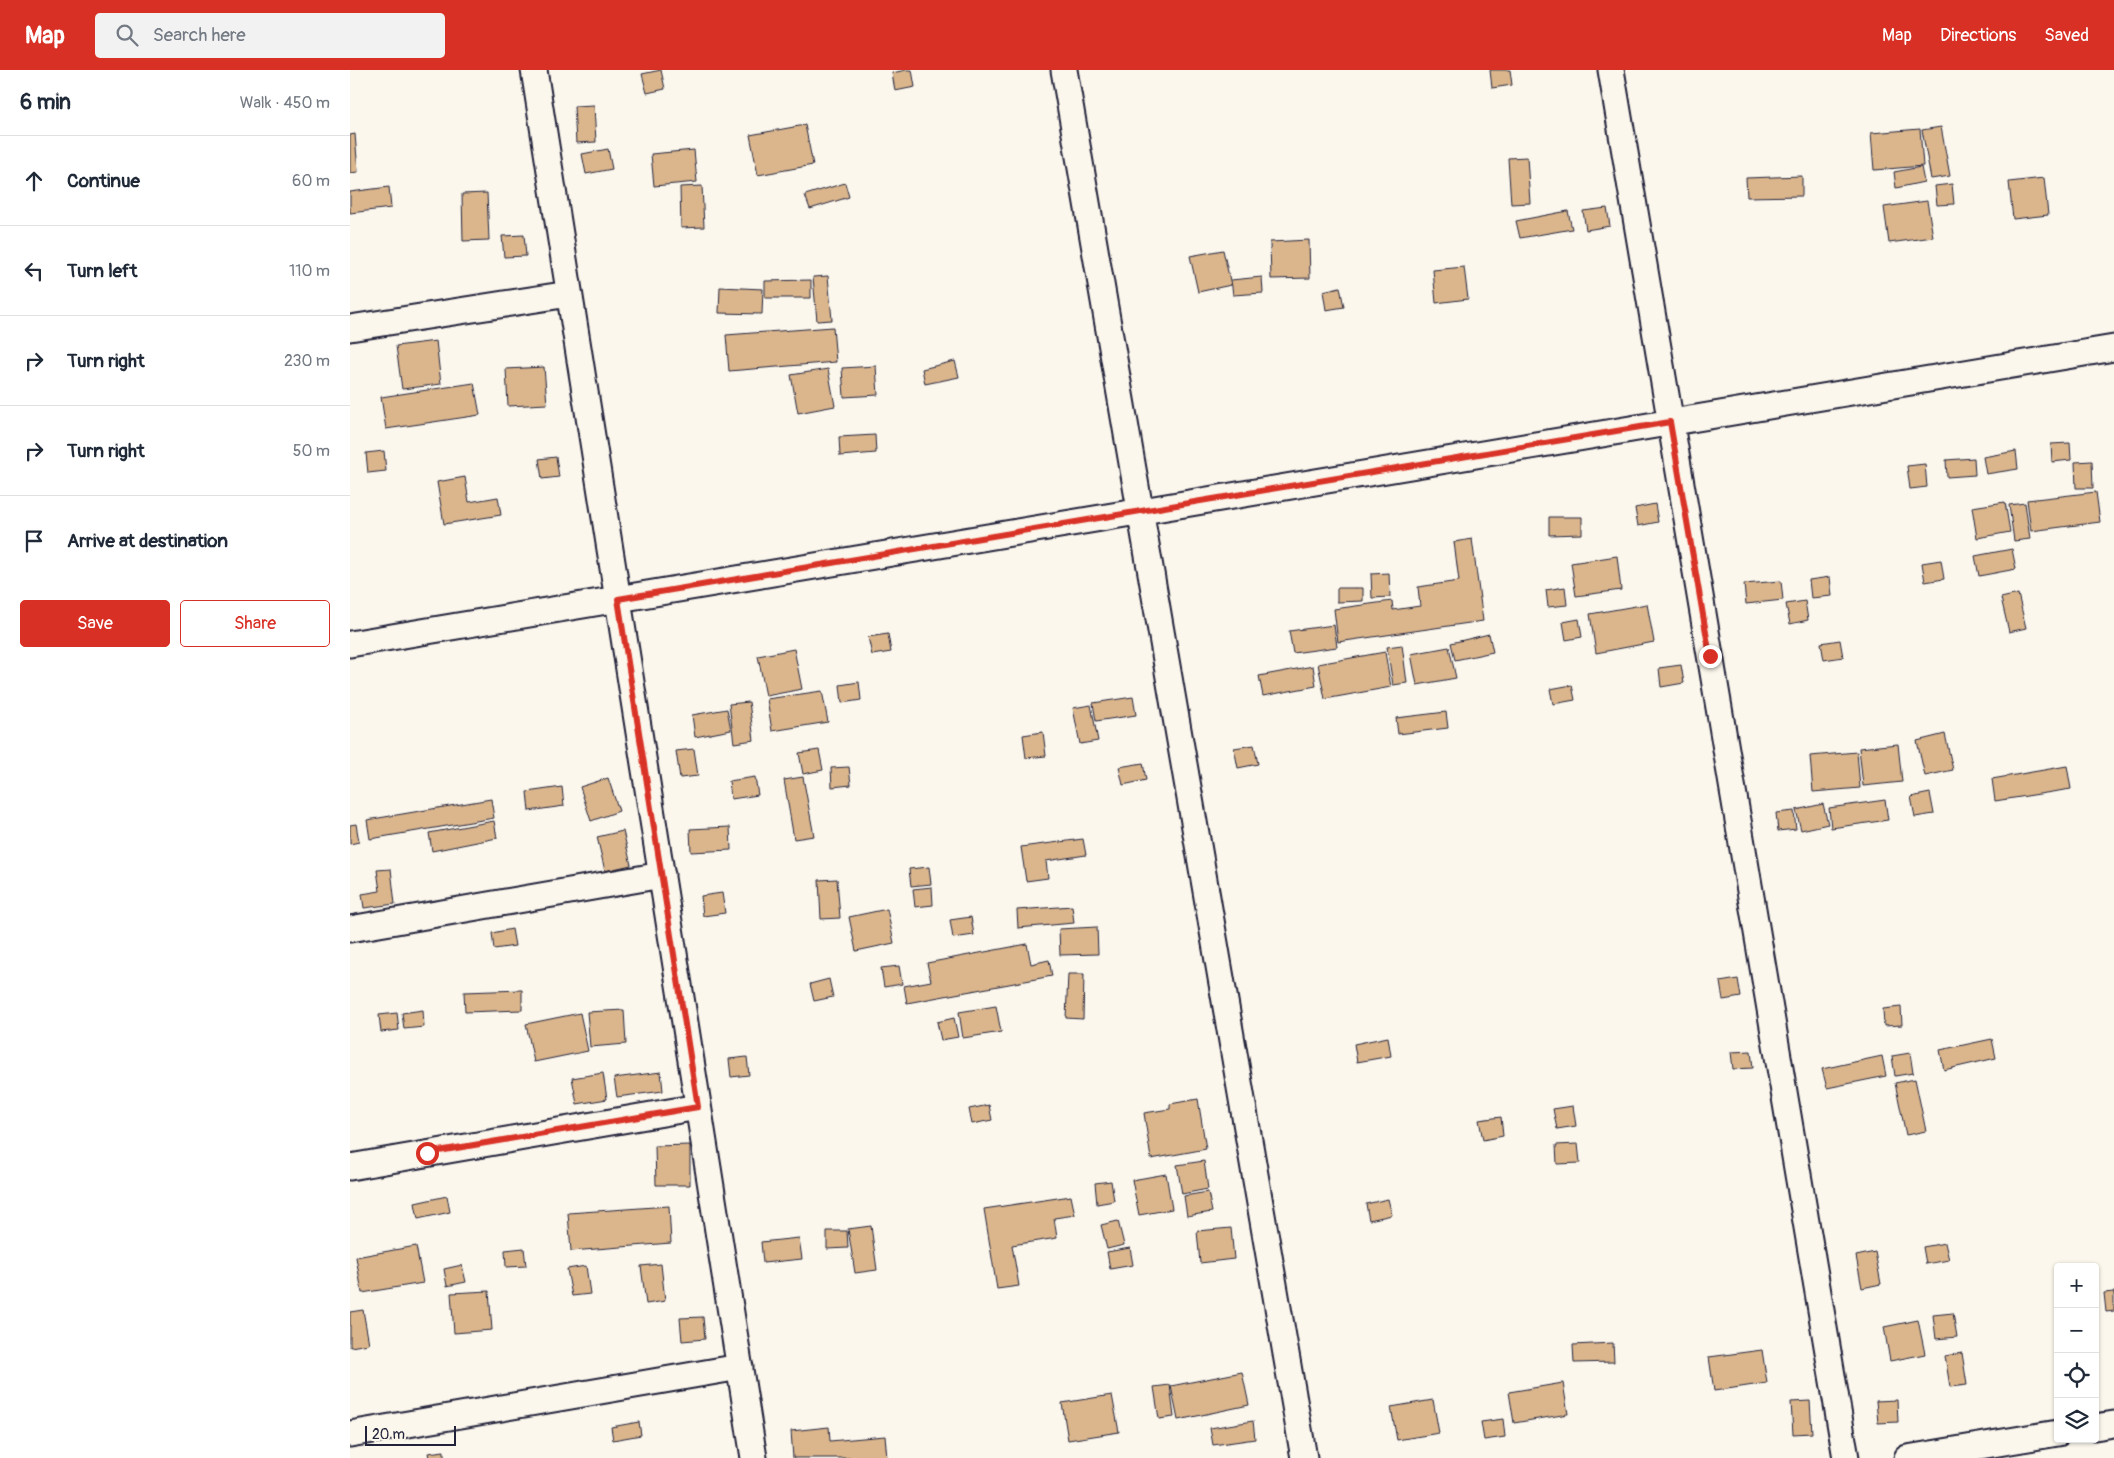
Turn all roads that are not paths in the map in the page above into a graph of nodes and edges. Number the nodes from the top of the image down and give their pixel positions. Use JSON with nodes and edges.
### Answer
{"nodes":[{"id":1,"x":534,"y":70,"type":"edge"},
{"id":2,"x":1064,"y":70,"type":"edge"},
{"id":3,"x":1611,"y":70,"type":"edge"},
{"id":4,"x":569,"y":294,"type":"junction"},
{"id":5,"x":350,"y":328,"type":"edge"},
{"id":6,"x":2114,"y":348,"type":"edge"},
{"id":7,"x":1670,"y":422,"type":"junction"},
{"id":8,"x":1140,"y":511,"type":"junction"},
{"id":9,"x":618,"y":599,"type":"junction"},
{"id":10,"x":350,"y":644,"type":"edge"},
{"id":11,"x":662,"y":875,"type":"junction"},
{"id":12,"x":350,"y":930,"type":"edge"},
{"id":13,"x":698,"y":1107,"type":"junction"},
{"id":14,"x":350,"y":1166,"type":"edge"},
{"id":15,"x":740,"y":1368,"type":"junction"},
{"id":16,"x":2114,"y":1424,"type":"edge"},
{"id":17,"x":2099,"y":1426,"type":"edge"},
{"id":18,"x":350,"y":1434,"type":"edge"},
{"id":19,"x":2054,"y":1434,"type":"edge"},
{"id":20,"x":754,"y":1458,"type":"edge"},
{"id":21,"x":1304,"y":1458,"type":"edge"},
{"id":22,"x":1846,"y":1458,"type":"edge"},
{"id":23,"x":1907,"y":1458,"type":"edge"}],
"edges":[{"from":1,"to":4,"type":"street"},
{"from":2,"to":8,"type":"street"},
{"from":3,"to":7,"type":"street"},
{"from":4,"to":5,"type":"street"},
{"from":4,"to":9,"type":"street"},
{"from":6,"to":7,"type":"street"},
{"from":7,"to":8,"type":"street"},
{"from":7,"to":22,"type":"street"},
{"from":8,"to":9,"type":"street"},
{"from":8,"to":21,"type":"street"},
{"from":9,"to":10,"type":"street"},
{"from":9,"to":11,"type":"street"},
{"from":11,"to":12,"type":"street"},
{"from":11,"to":13,"type":"street"},
{"from":13,"to":14,"type":"street"},
{"from":13,"to":15,"type":"street"},
{"from":15,"to":18,"type":"street"},
{"from":15,"to":20,"type":"street"},
{"from":16,"to":17,"type":"street"},
{"from":19,"to":23,"type":"street"}]}
